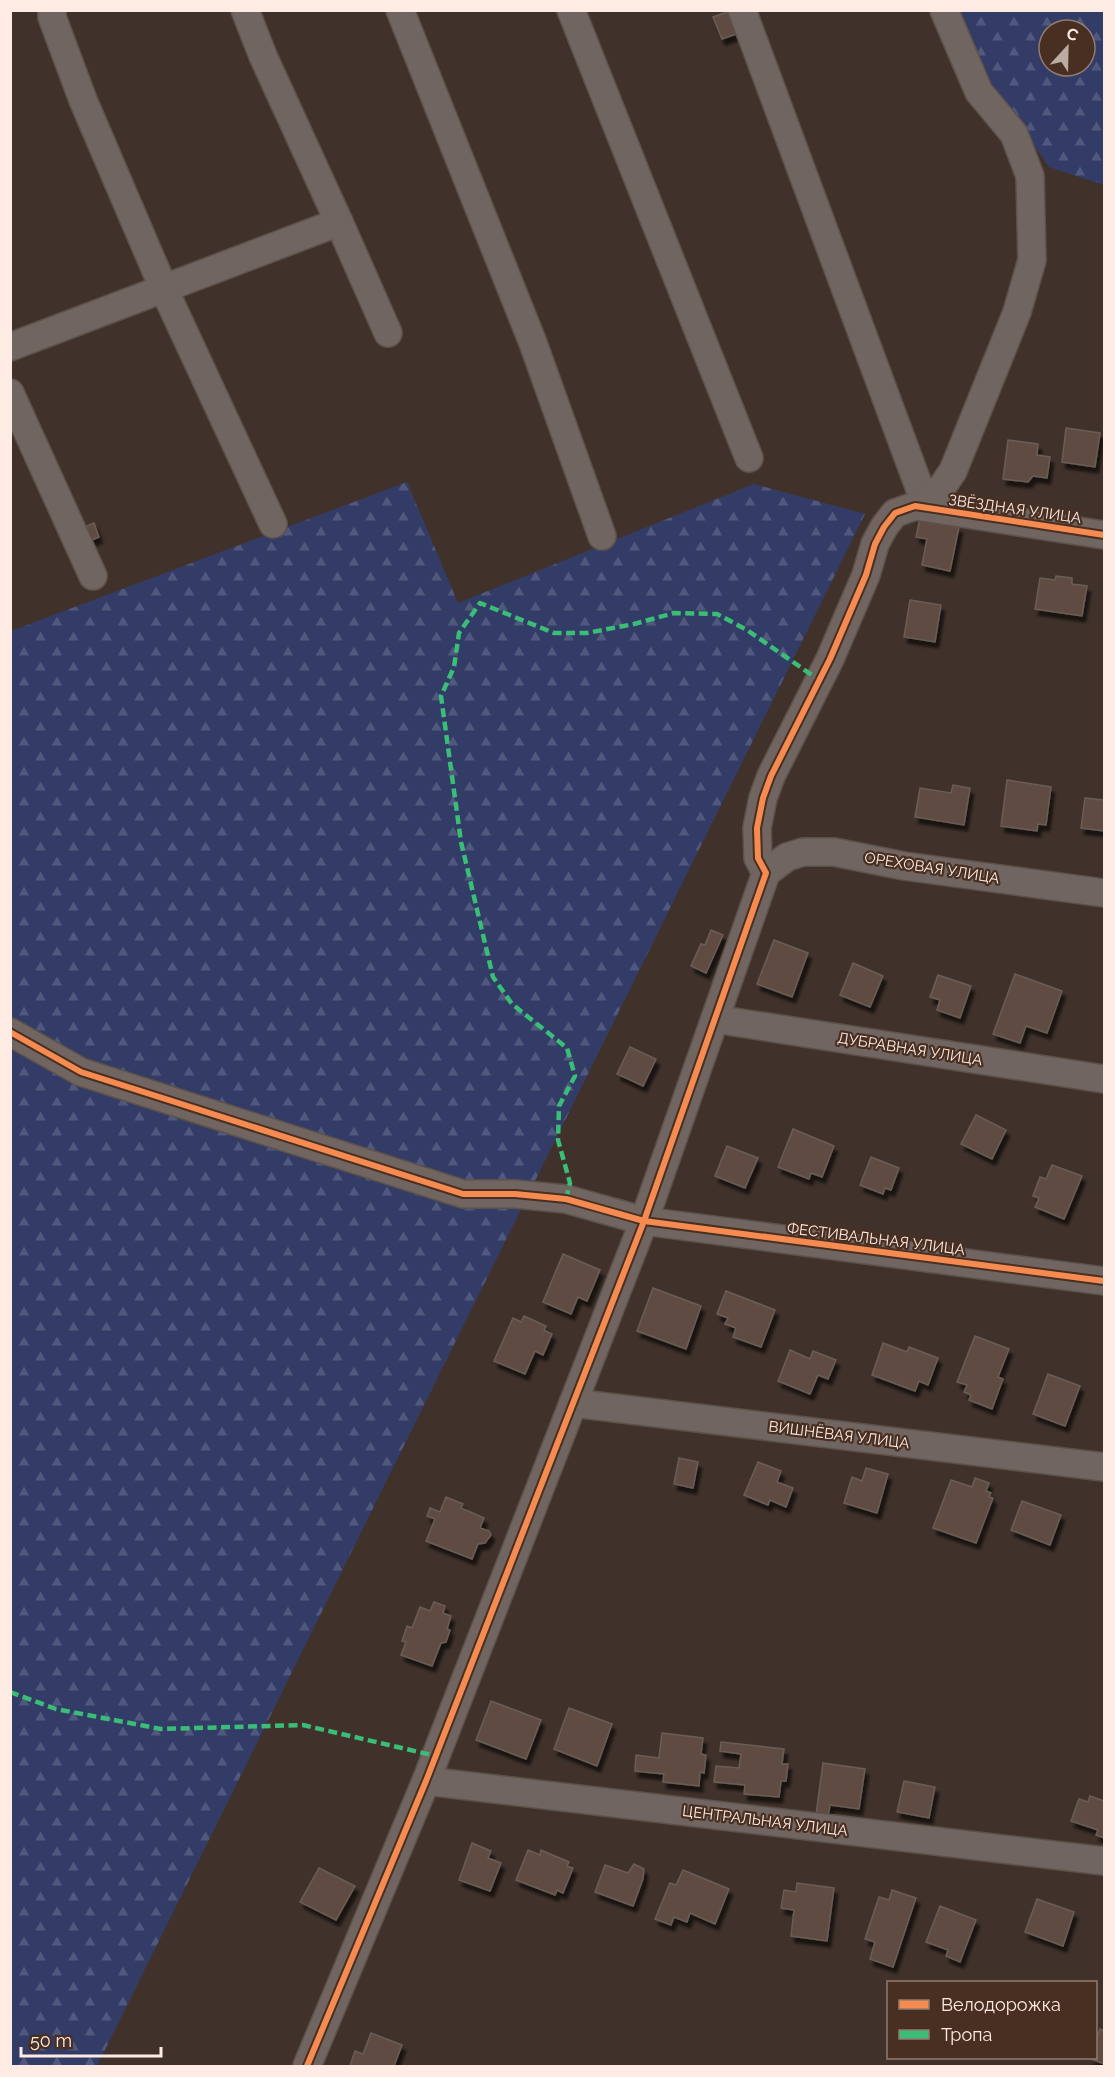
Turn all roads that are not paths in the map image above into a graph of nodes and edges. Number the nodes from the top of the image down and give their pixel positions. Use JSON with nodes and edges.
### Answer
{"nodes":[{"id":1,"x":52,"y":10,"type":"edge"},
{"id":2,"x":245,"y":10,"type":"edge"},
{"id":3,"x":400,"y":10,"type":"edge"},
{"id":4,"x":571,"y":10,"type":"edge"},
{"id":5,"x":742,"y":10,"type":"edge"},
{"id":6,"x":944,"y":10,"type":"edge"},
{"id":7,"x":339,"y":222,"type":"junction"},
{"id":8,"x":163,"y":287,"type":"junction"},
{"id":9,"x":388,"y":333,"type":"dead end"},
{"id":10,"x":10,"y":347,"type":"edge"},
{"id":11,"x":10,"y":393,"type":"edge"},
{"id":12,"x":749,"y":458,"type":"dead end"},
{"id":13,"x":920,"y":505,"type":"junction"},
{"id":14,"x":273,"y":524,"type":"dead end"},
{"id":15,"x":1104,"y":535,"type":"edge"},
{"id":16,"x":602,"y":536,"type":"dead end"},
{"id":17,"x":93,"y":576,"type":"dead end"},
{"id":18,"x":766,"y":873,"type":"junction"},
{"id":19,"x":1104,"y":893,"type":"edge"},
{"id":20,"x":715,"y":1019,"type":"junction"},
{"id":21,"x":10,"y":1032,"type":"edge"},
{"id":22,"x":1104,"y":1079,"type":"edge"},
{"id":23,"x":644,"y":1221,"type":"junction"},
{"id":24,"x":1104,"y":1281,"type":"edge"},
{"id":25,"x":573,"y":1403,"type":"junction"},
{"id":26,"x":1104,"y":1467,"type":"edge"},
{"id":27,"x":426,"y":1781,"type":"junction"},
{"id":28,"x":1104,"y":1861,"type":"edge"},
{"id":29,"x":307,"y":2067,"type":"edge"}],
"edges":[{"from":1,"to":8,"type":"street"},
{"from":2,"to":7,"type":"street"},
{"from":3,"to":16,"type":"street"},
{"from":4,"to":12,"type":"street"},
{"from":5,"to":13,"type":"street"},
{"from":6,"to":13,"type":"street"},
{"from":7,"to":8,"type":"street"},
{"from":7,"to":9,"type":"street"},
{"from":8,"to":10,"type":"street"},
{"from":8,"to":14,"type":"street"},
{"from":11,"to":17,"type":"street"},
{"from":13,"to":15,"type":"street","name":"ЗВЁЗДНАЯ УЛИЦА"},
{"from":13,"to":18,"type":"street"},
{"from":18,"to":19,"type":"street","name":"ОРЕХОВАЯ УЛИЦА"},
{"from":18,"to":20,"type":"street"},
{"from":20,"to":22,"type":"street","name":"ДУБРАВНАЯ УЛИЦА"},
{"from":20,"to":23,"type":"street"},
{"from":21,"to":23,"type":"street","name":"ФЕСТИВАЛЬНАЯ УЛИЦА"},
{"from":23,"to":24,"type":"street","name":"ФЕСТИВАЛЬНАЯ УЛИЦА"},
{"from":23,"to":25,"type":"street"},
{"from":25,"to":26,"type":"street","name":"ВИШНЁВАЯ УЛИЦА"},
{"from":25,"to":27,"type":"street"},
{"from":27,"to":28,"type":"street","name":"ЦЕНТРАЛЬНАЯ УЛИЦА"},
{"from":27,"to":29,"type":"street"}]}
